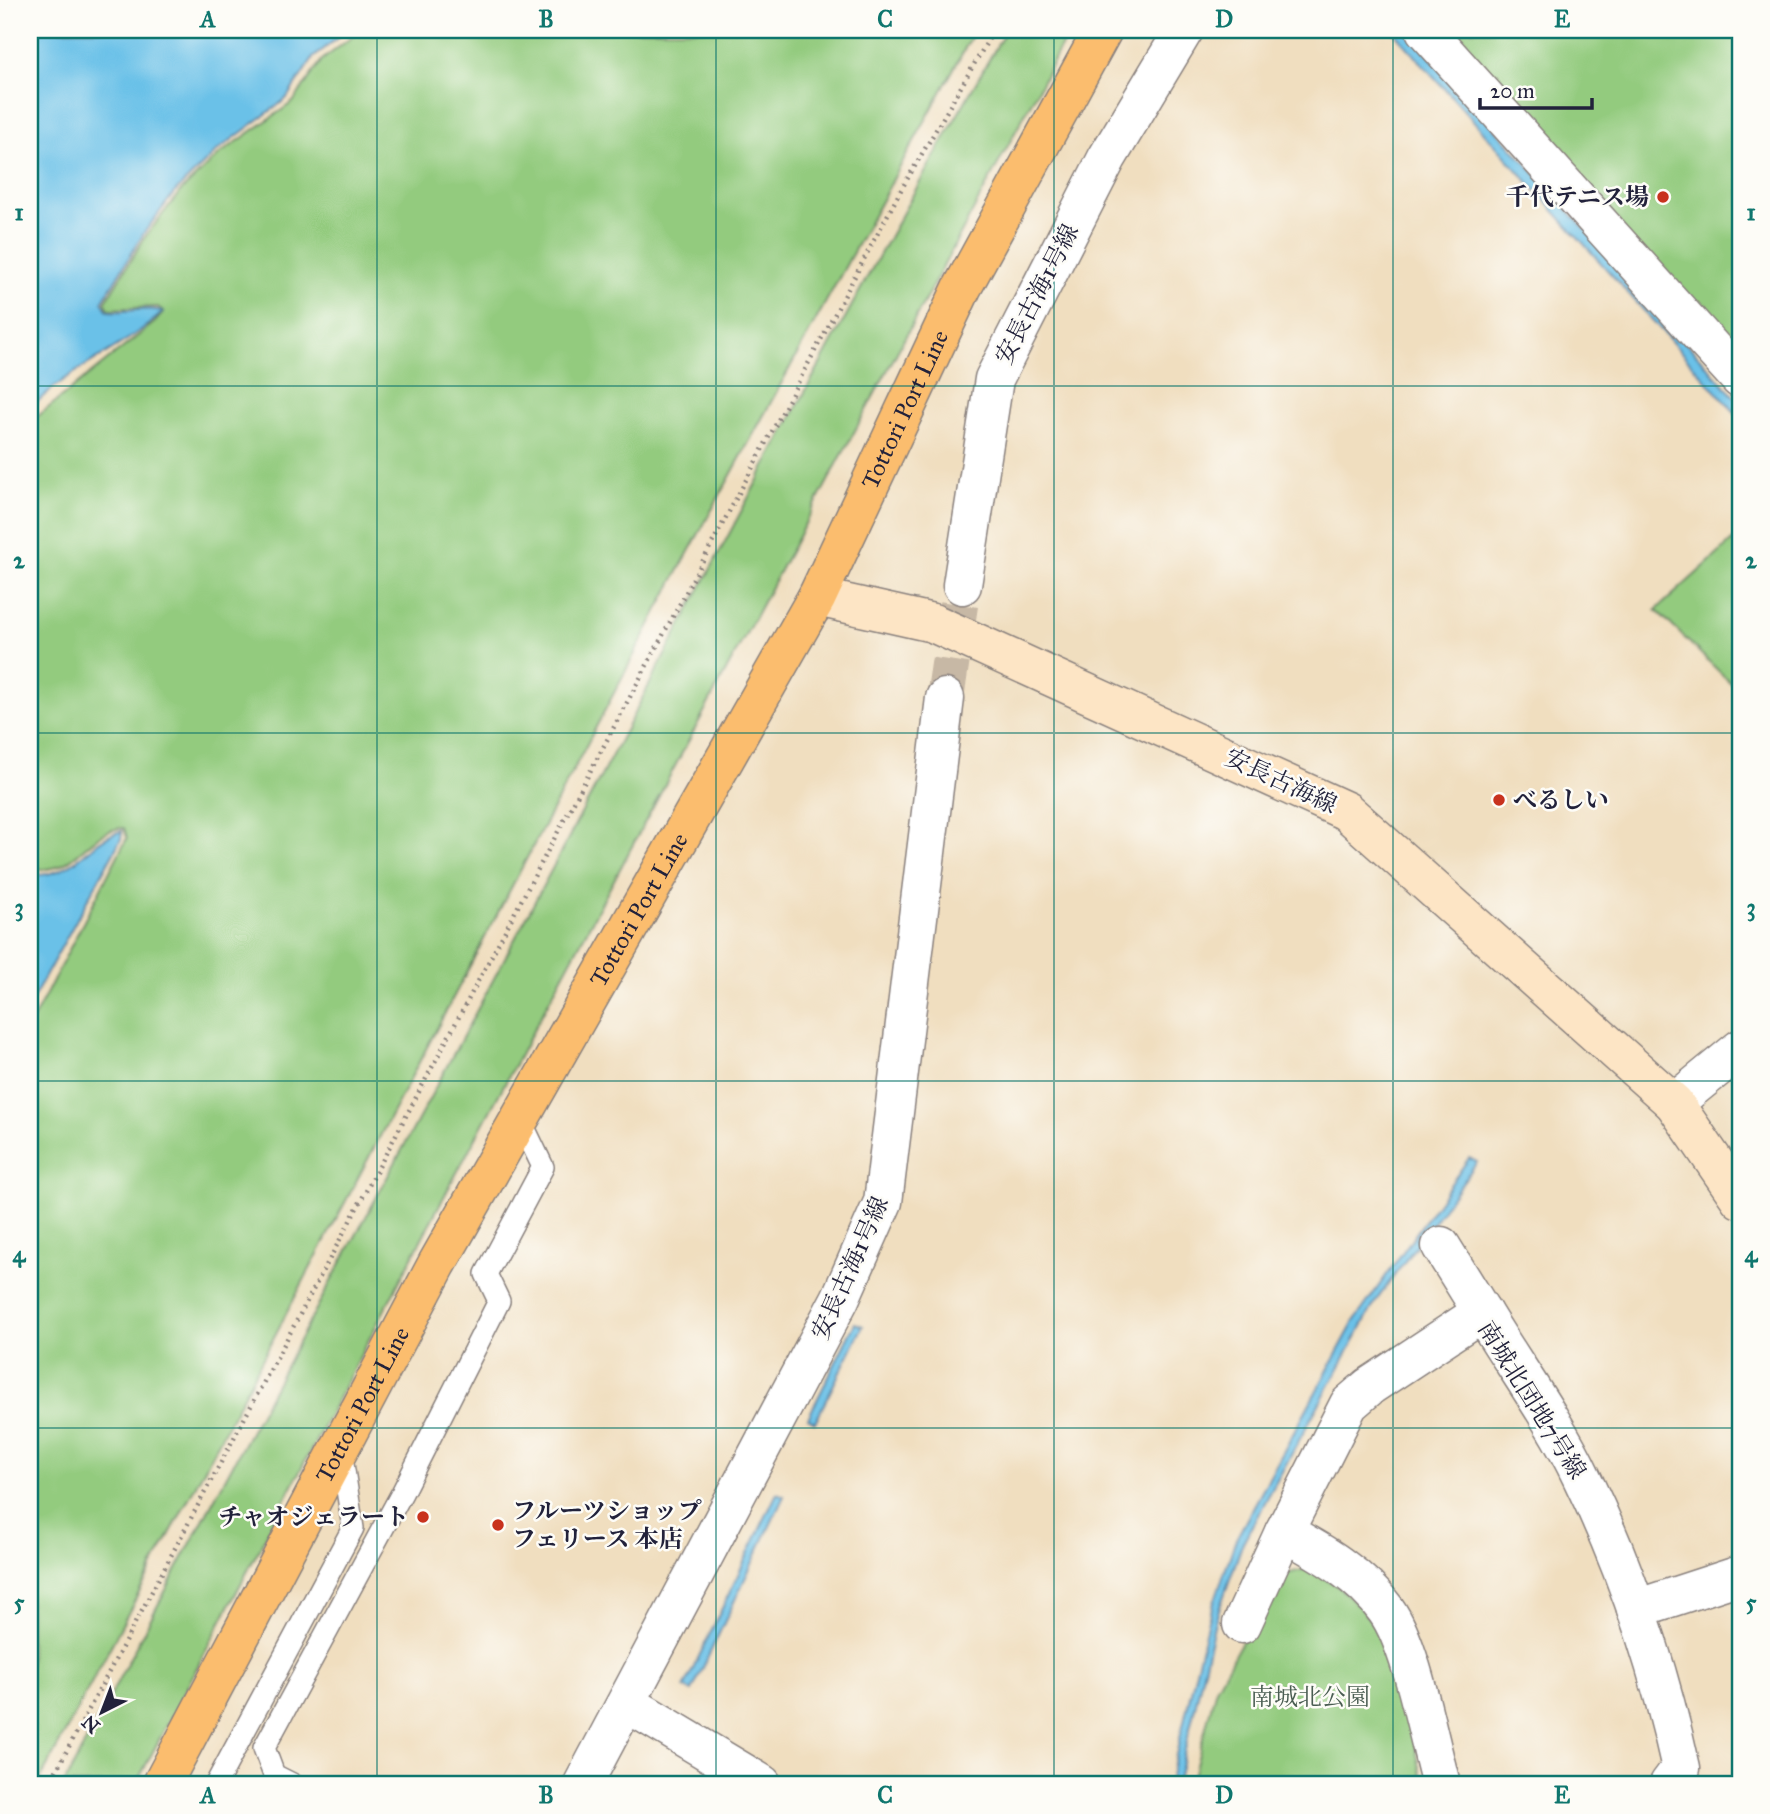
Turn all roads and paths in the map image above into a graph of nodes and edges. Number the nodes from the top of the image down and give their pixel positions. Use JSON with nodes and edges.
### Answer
{"nodes":[{"id":1,"x":994,"y":30,"type":"edge"},
{"id":2,"x":1103,"y":30,"type":"edge"},
{"id":3,"x":1184,"y":30,"type":"edge"},
{"id":4,"x":1425,"y":30,"type":"edge"},
{"id":5,"x":1740,"y":379,"type":"edge"},
{"id":6,"x":962,"y":584,"type":"tunnel mouth"},
{"id":7,"x":817,"y":597,"type":"junction"},
{"id":8,"x":945,"y":698,"type":"tunnel mouth"},
{"id":9,"x":1740,"y":1049,"type":"edge"},
{"id":10,"x":1674,"y":1102,"type":"junction"},
{"id":11,"x":520,"y":1119,"type":"junction"},
{"id":12,"x":1740,"y":1199,"type":"edge"},
{"id":13,"x":1441,"y":1246,"type":"dead end"},
{"id":14,"x":1482,"y":1312,"type":"junction"},
{"id":15,"x":341,"y":1446,"type":"junction"},
{"id":16,"x":1284,"y":1532,"type":"junction"},
{"id":17,"x":1740,"y":1575,"type":"edge"},
{"id":18,"x":1636,"y":1609,"type":"junction"},
{"id":19,"x":1242,"y":1624,"type":"dead end"},
{"id":20,"x":627,"y":1703,"type":"junction"},
{"id":21,"x":49,"y":1784,"type":"edge"},
{"id":22,"x":162,"y":1784,"type":"edge"},
{"id":23,"x":216,"y":1784,"type":"edge"},
{"id":24,"x":292,"y":1784,"type":"edge"},
{"id":25,"x":583,"y":1784,"type":"edge"},
{"id":26,"x":762,"y":1784,"type":"edge"},
{"id":27,"x":1441,"y":1784,"type":"edge"},
{"id":28,"x":1670,"y":1784,"type":"edge"}],
"edges":[{"from":1,"to":21,"type":"path"},
{"from":2,"to":7,"type":"main road","name":"Tottori Port Line"},
{"from":3,"to":6,"type":"street","name":"安長古海1号線"},
{"from":4,"to":5,"type":"street"},
{"from":7,"to":10,"type":"street","name":"安長古海線"},
{"from":7,"to":11,"type":"main road","name":"Tottori Port Line"},
{"from":8,"to":20,"type":"street","name":"安長古海1号線"},
{"from":9,"to":10,"type":"street"},
{"from":10,"to":12,"type":"street","name":"安長古海線"},
{"from":11,"to":15,"type":"main road","name":"Tottori Port Line"},
{"from":11,"to":24,"type":"lane"},
{"from":13,"to":14,"type":"street"},
{"from":14,"to":16,"type":"street","name":"南城北団地7号線"},
{"from":14,"to":18,"type":"street","name":"南城北団地7号線"},
{"from":15,"to":22,"type":"main road","name":"Tottori Port Line"},
{"from":15,"to":23,"type":"lane"},
{"from":16,"to":19,"type":"street","name":"南城北団地7号線"},
{"from":16,"to":27,"type":"street"},
{"from":17,"to":18,"type":"street"},
{"from":18,"to":28,"type":"street","name":"南城北団地7号線"},
{"from":20,"to":25,"type":"street","name":"安長古海1号線"},
{"from":20,"to":26,"type":"street"}]}
